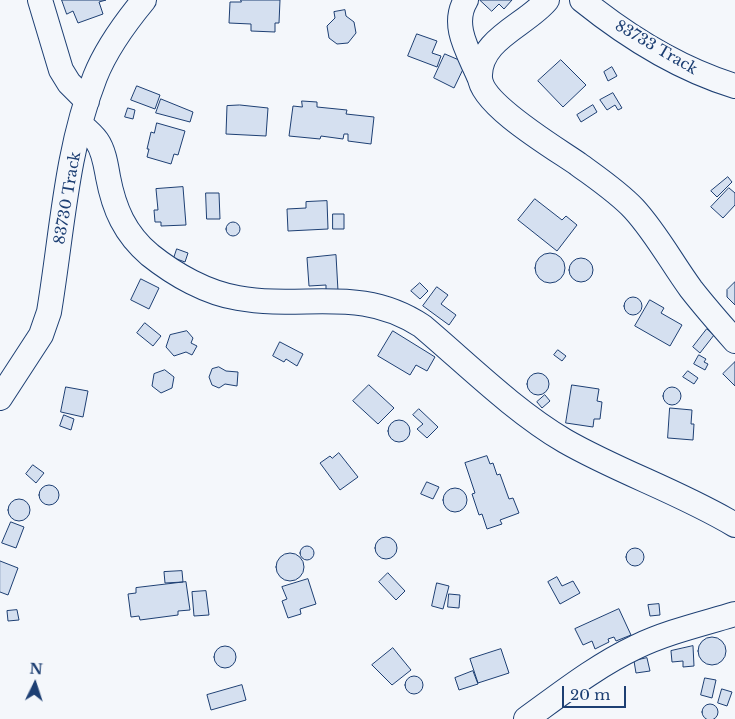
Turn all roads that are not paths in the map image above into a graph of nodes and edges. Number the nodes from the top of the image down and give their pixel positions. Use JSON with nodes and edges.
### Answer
{"nodes":[{"id":1,"x":40,"y":0,"type":"edge"},
{"id":2,"x":144,"y":0,"type":"edge"},
{"id":3,"x":466,"y":0,"type":"edge"},
{"id":4,"x":546,"y":0,"type":"edge"},
{"id":5,"x":582,"y":0,"type":"edge"},
{"id":6,"x":480,"y":79,"type":"junction"},
{"id":7,"x":735,"y":86,"type":"edge"},
{"id":8,"x":87,"y":101,"type":"junction"},
{"id":9,"x":82,"y":125,"type":"junction"},
{"id":10,"x":735,"y":341,"type":"edge"},
{"id":11,"x":0,"y":398,"type":"edge"},
{"id":12,"x":735,"y":525,"type":"edge"},
{"id":13,"x":735,"y":614,"type":"edge"},
{"id":14,"x":526,"y":719,"type":"edge"}],
"edges":[{"from":1,"to":8,"type":"street"},
{"from":2,"to":8,"type":"street","name":"83730 Track"},
{"from":3,"to":6,"type":"street"},
{"from":4,"to":6,"type":"street"},
{"from":5,"to":7,"type":"street","name":"83733 Track"},
{"from":6,"to":10,"type":"street"},
{"from":8,"to":9,"type":"street","name":"83730 Track"},
{"from":9,"to":11,"type":"street","name":"83730 Track"},
{"from":9,"to":12,"type":"street"},
{"from":13,"to":14,"type":"street"}]}
